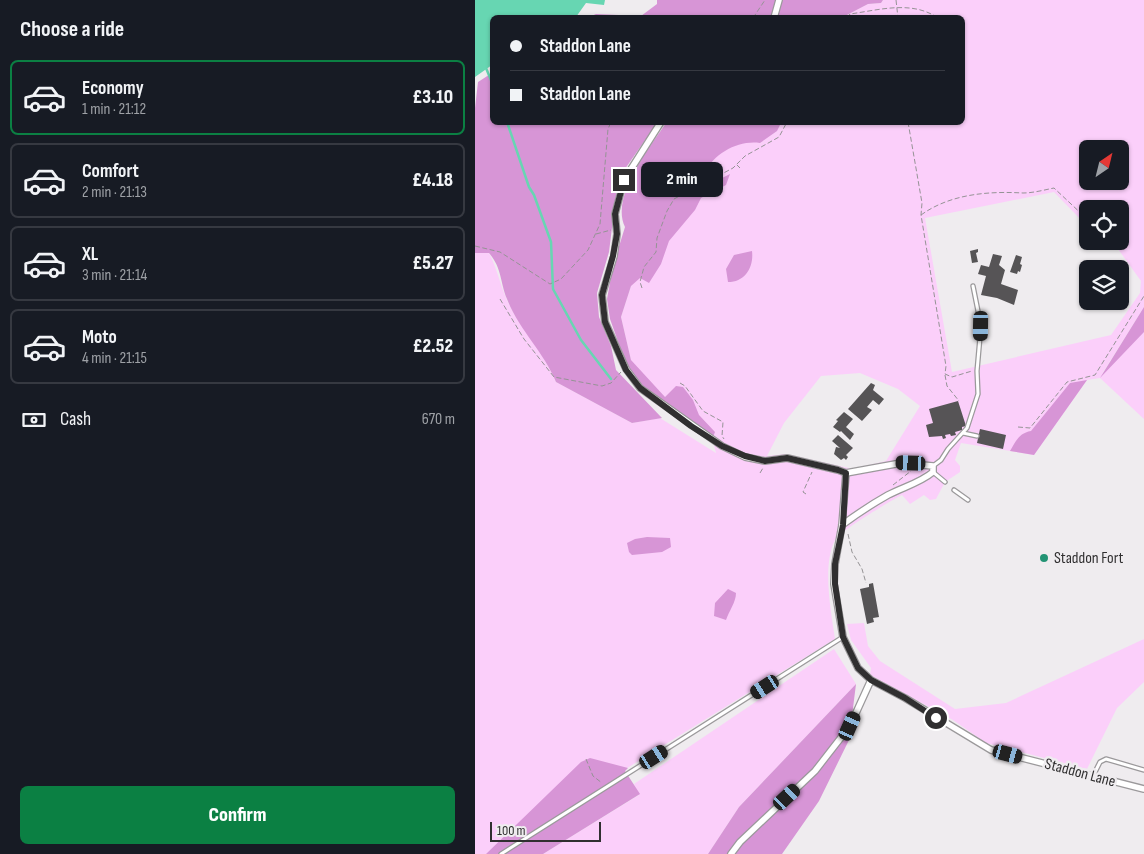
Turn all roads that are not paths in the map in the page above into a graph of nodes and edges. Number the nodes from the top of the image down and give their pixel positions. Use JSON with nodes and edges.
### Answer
{"nodes":[{"id":1,"x":779,"y":0,"type":"edge"},
{"id":2,"x":775,"y":15,"type":"edge"},
{"id":3,"x":659,"y":125,"type":"edge"},
{"id":4,"x":973,"y":286,"type":"dead end"},
{"id":5,"x":963,"y":433,"type":"junction"},
{"id":6,"x":977,"y":436,"type":"dead end"},
{"id":7,"x":933,"y":469,"type":"junction"},
{"id":8,"x":846,"y":473,"type":"junction"},
{"id":9,"x":945,"y":482,"type":"dead end"},
{"id":10,"x":954,"y":490,"type":"dead end"},
{"id":11,"x":968,"y":500,"type":"dead end"},
{"id":12,"x":842,"y":527,"type":"junction"},
{"id":13,"x":843,"y":637,"type":"junction"},
{"id":14,"x":871,"y":680,"type":"junction"},
{"id":15,"x":1144,"y":770,"type":"edge"},
{"id":16,"x":1093,"y":776,"type":"junction"},
{"id":17,"x":1144,"y":789,"type":"edge"},
{"id":18,"x":501,"y":854,"type":"edge"},
{"id":19,"x":731,"y":854,"type":"edge"}],
"edges":[{"from":1,"to":2,"type":"street"},
{"from":3,"to":8,"type":"street"},
{"from":4,"to":5,"type":"lane"},
{"from":5,"to":6,"type":"lane"},
{"from":5,"to":7,"type":"lane"},
{"from":7,"to":8,"type":"street"},
{"from":7,"to":9,"type":"lane"},
{"from":7,"to":12,"type":"street"},
{"from":8,"to":12,"type":"street","name":"Staddon Lane"},
{"from":10,"to":11,"type":"lane"},
{"from":12,"to":13,"type":"street","name":"Staddon Lane"},
{"from":13,"to":14,"type":"street","name":"Staddon Lane"},
{"from":13,"to":18,"type":"lane"},
{"from":14,"to":16,"type":"street","name":"Staddon Lane"},
{"from":14,"to":19,"type":"street"},
{"from":15,"to":16,"type":"lane"},
{"from":16,"to":17,"type":"street","name":"Staddon Lane"}]}
